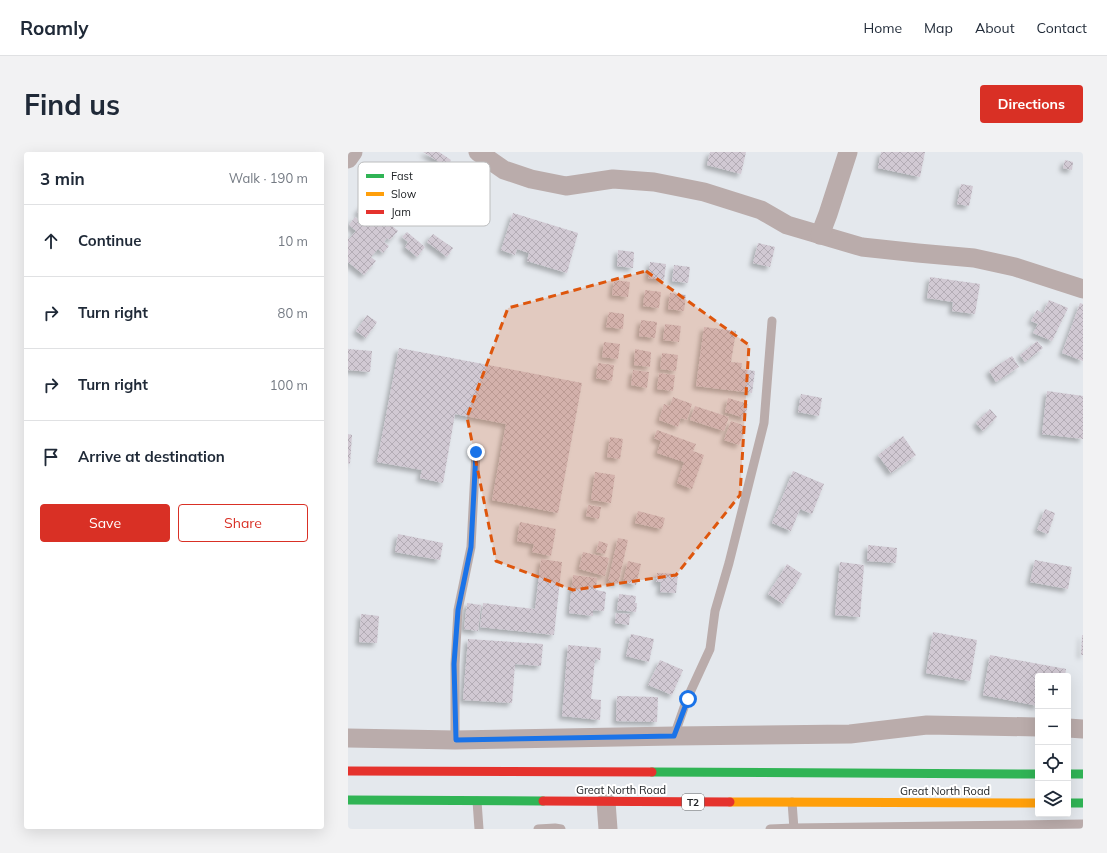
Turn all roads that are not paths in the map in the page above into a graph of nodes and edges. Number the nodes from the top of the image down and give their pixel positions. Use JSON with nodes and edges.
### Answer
{"nodes":[{"id":1,"x":353,"y":152,"type":"edge"},
{"id":2,"x":478,"y":152,"type":"edge"},
{"id":3,"x":848,"y":152,"type":"edge"},
{"id":4,"x":348,"y":159,"type":"edge"},
{"id":5,"x":820,"y":235,"type":"junction"},
{"id":6,"x":1083,"y":289,"type":"edge"},
{"id":7,"x":772,"y":322,"type":"dead end"},
{"id":8,"x":476,"y":452,"type":"dead end"},
{"id":9,"x":1035,"y":727,"type":"edge"},
{"id":10,"x":1071,"y":728,"type":"edge"},
{"id":11,"x":1083,"y":729,"type":"edge"},
{"id":12,"x":674,"y":736,"type":"junction"},
{"id":13,"x":348,"y":738,"type":"edge"},
{"id":14,"x":456,"y":740,"type":"junction"},
{"id":15,"x":348,"y":772,"type":"edge"},
{"id":16,"x":1035,"y":774,"type":"edge"},
{"id":17,"x":1071,"y":774,"type":"edge"},
{"id":18,"x":1083,"y":774,"type":"edge"},
{"id":19,"x":348,"y":800,"type":"edge"},
{"id":20,"x":477,"y":801,"type":"junction"},
{"id":21,"x":606,"y":802,"type":"junction"},
{"id":22,"x":792,"y":802,"type":"junction"},
{"id":23,"x":1035,"y":803,"type":"edge"},
{"id":24,"x":1071,"y":803,"type":"edge"},
{"id":25,"x":1083,"y":803,"type":"edge"},
{"id":26,"x":1083,"y":824,"type":"edge"},
{"id":27,"x":794,"y":828,"type":"edge"},
{"id":28,"x":479,"y":829,"type":"edge"},
{"id":29,"x":538,"y":829,"type":"edge"},
{"id":30,"x":561,"y":829,"type":"edge"},
{"id":31,"x":608,"y":829,"type":"edge"},
{"id":32,"x":770,"y":829,"type":"edge"}],
"edges":[{"from":1,"to":4,"type":"street"},
{"from":2,"to":5,"type":"street"},
{"from":3,"to":5,"type":"street"},
{"from":5,"to":6,"type":"street"},
{"from":7,"to":12,"type":"lane"},
{"from":8,"to":14,"type":"lane"},
{"from":9,"to":12,"type":"street"},
{"from":10,"to":11,"type":"street"},
{"from":12,"to":14,"type":"street"},
{"from":13,"to":14,"type":"street"},
{"from":15,"to":16,"type":"main road","name":"Great North Road"},
{"from":17,"to":18,"type":"main road"},
{"from":19,"to":20,"type":"main road","name":"Great North Road","number":"T2"},
{"from":20,"to":21,"type":"main road","name":"Great North Road","number":"T2"},
{"from":20,"to":28,"type":"lane"},
{"from":21,"to":22,"type":"main road","name":"Great North Road","number":"T2"},
{"from":21,"to":31,"type":"street"},
{"from":22,"to":23,"type":"main road","name":"Great North Road","number":"T2"},
{"from":22,"to":27,"type":"lane"},
{"from":24,"to":25,"type":"main road"},
{"from":26,"to":27,"type":"lane"},
{"from":27,"to":32,"type":"lane"},
{"from":29,"to":30,"type":"lane"}]}
